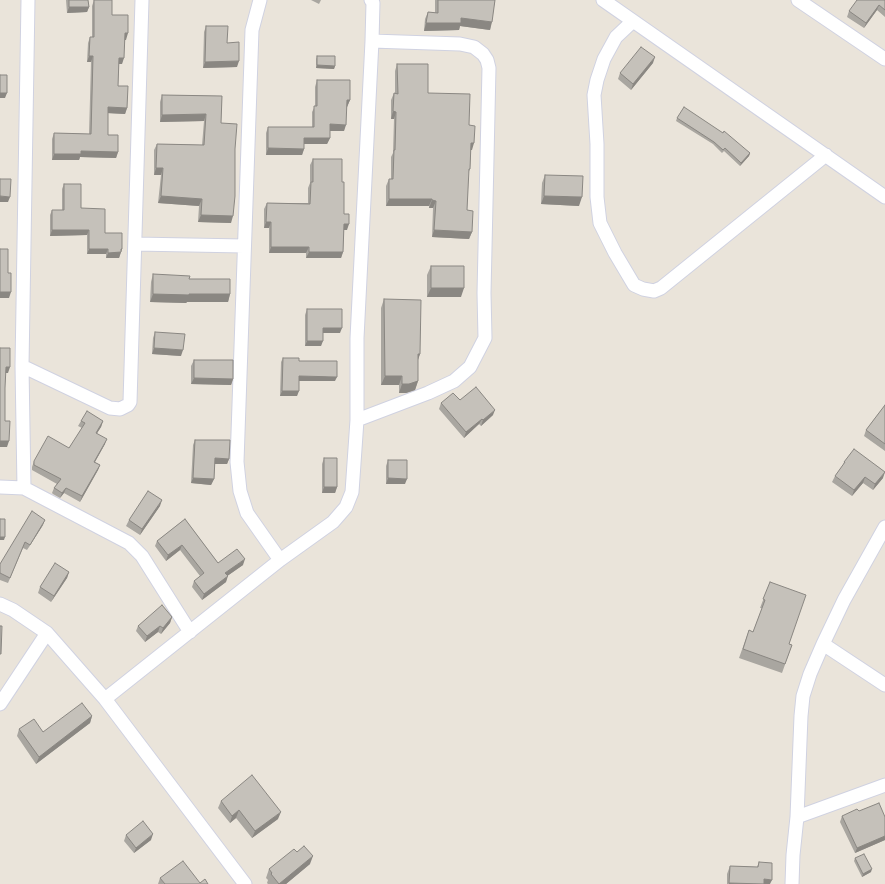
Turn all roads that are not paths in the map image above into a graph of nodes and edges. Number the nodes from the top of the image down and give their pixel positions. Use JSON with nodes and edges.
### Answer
{"nodes":[{"id":1,"x":28,"y":0,"type":"edge"},
{"id":2,"x":142,"y":0,"type":"edge"},
{"id":3,"x":260,"y":0,"type":"edge"},
{"id":4,"x":372,"y":0,"type":"edge"},
{"id":5,"x":603,"y":0,"type":"edge"},
{"id":6,"x":798,"y":0,"type":"edge"},
{"id":7,"x":633,"y":21,"type":"junction"},
{"id":8,"x":372,"y":41,"type":"junction"},
{"id":9,"x":885,"y":59,"type":"edge"},
{"id":10,"x":826,"y":155,"type":"junction"},
{"id":11,"x":885,"y":197,"type":"edge"},
{"id":12,"x":135,"y":244,"type":"junction"},
{"id":13,"x":244,"y":246,"type":"junction"},
{"id":14,"x":22,"y":366,"type":"junction"},
{"id":15,"x":357,"y":420,"type":"junction"},
{"id":16,"x":0,"y":487,"type":"edge"},
{"id":17,"x":24,"y":488,"type":"junction"},
{"id":18,"x":885,"y":527,"type":"edge"},
{"id":19,"x":881,"y":541,"type":"edge"},
{"id":20,"x":280,"y":560,"type":"junction"},
{"id":21,"x":0,"y":604,"type":"edge"},
{"id":22,"x":190,"y":632,"type":"junction"},
{"id":23,"x":47,"y":633,"type":"junction"},
{"id":24,"x":823,"y":644,"type":"junction"},
{"id":25,"x":885,"y":685,"type":"edge"},
{"id":26,"x":105,"y":698,"type":"junction"},
{"id":27,"x":0,"y":704,"type":"edge"},
{"id":28,"x":885,"y":784,"type":"edge"},
{"id":29,"x":797,"y":817,"type":"junction"},
{"id":30,"x":245,"y":884,"type":"edge"},
{"id":31,"x":792,"y":884,"type":"edge"}],
"edges":[{"from":1,"to":14,"type":"street"},
{"from":2,"to":12,"type":"street"},
{"from":3,"to":13,"type":"street"},
{"from":4,"to":8,"type":"street"},
{"from":5,"to":7,"type":"street"},
{"from":6,"to":9,"type":"street"},
{"from":7,"to":10,"type":"street"},
{"from":7,"to":10,"type":"street"},
{"from":8,"to":15,"type":"street"},
{"from":8,"to":15,"type":"street"},
{"from":10,"to":11,"type":"street"},
{"from":12,"to":13,"type":"street"},
{"from":12,"to":14,"type":"street"},
{"from":13,"to":20,"type":"street"},
{"from":14,"to":17,"type":"street"},
{"from":15,"to":20,"type":"street"},
{"from":16,"to":17,"type":"street"},
{"from":17,"to":22,"type":"street"},
{"from":18,"to":19,"type":"street"},
{"from":19,"to":24,"type":"street"},
{"from":20,"to":22,"type":"street"},
{"from":21,"to":23,"type":"street"},
{"from":22,"to":26,"type":"street"},
{"from":23,"to":26,"type":"street"},
{"from":23,"to":27,"type":"street"},
{"from":24,"to":25,"type":"street"},
{"from":24,"to":29,"type":"street"},
{"from":26,"to":30,"type":"street"},
{"from":28,"to":29,"type":"street"},
{"from":29,"to":31,"type":"street"}]}
